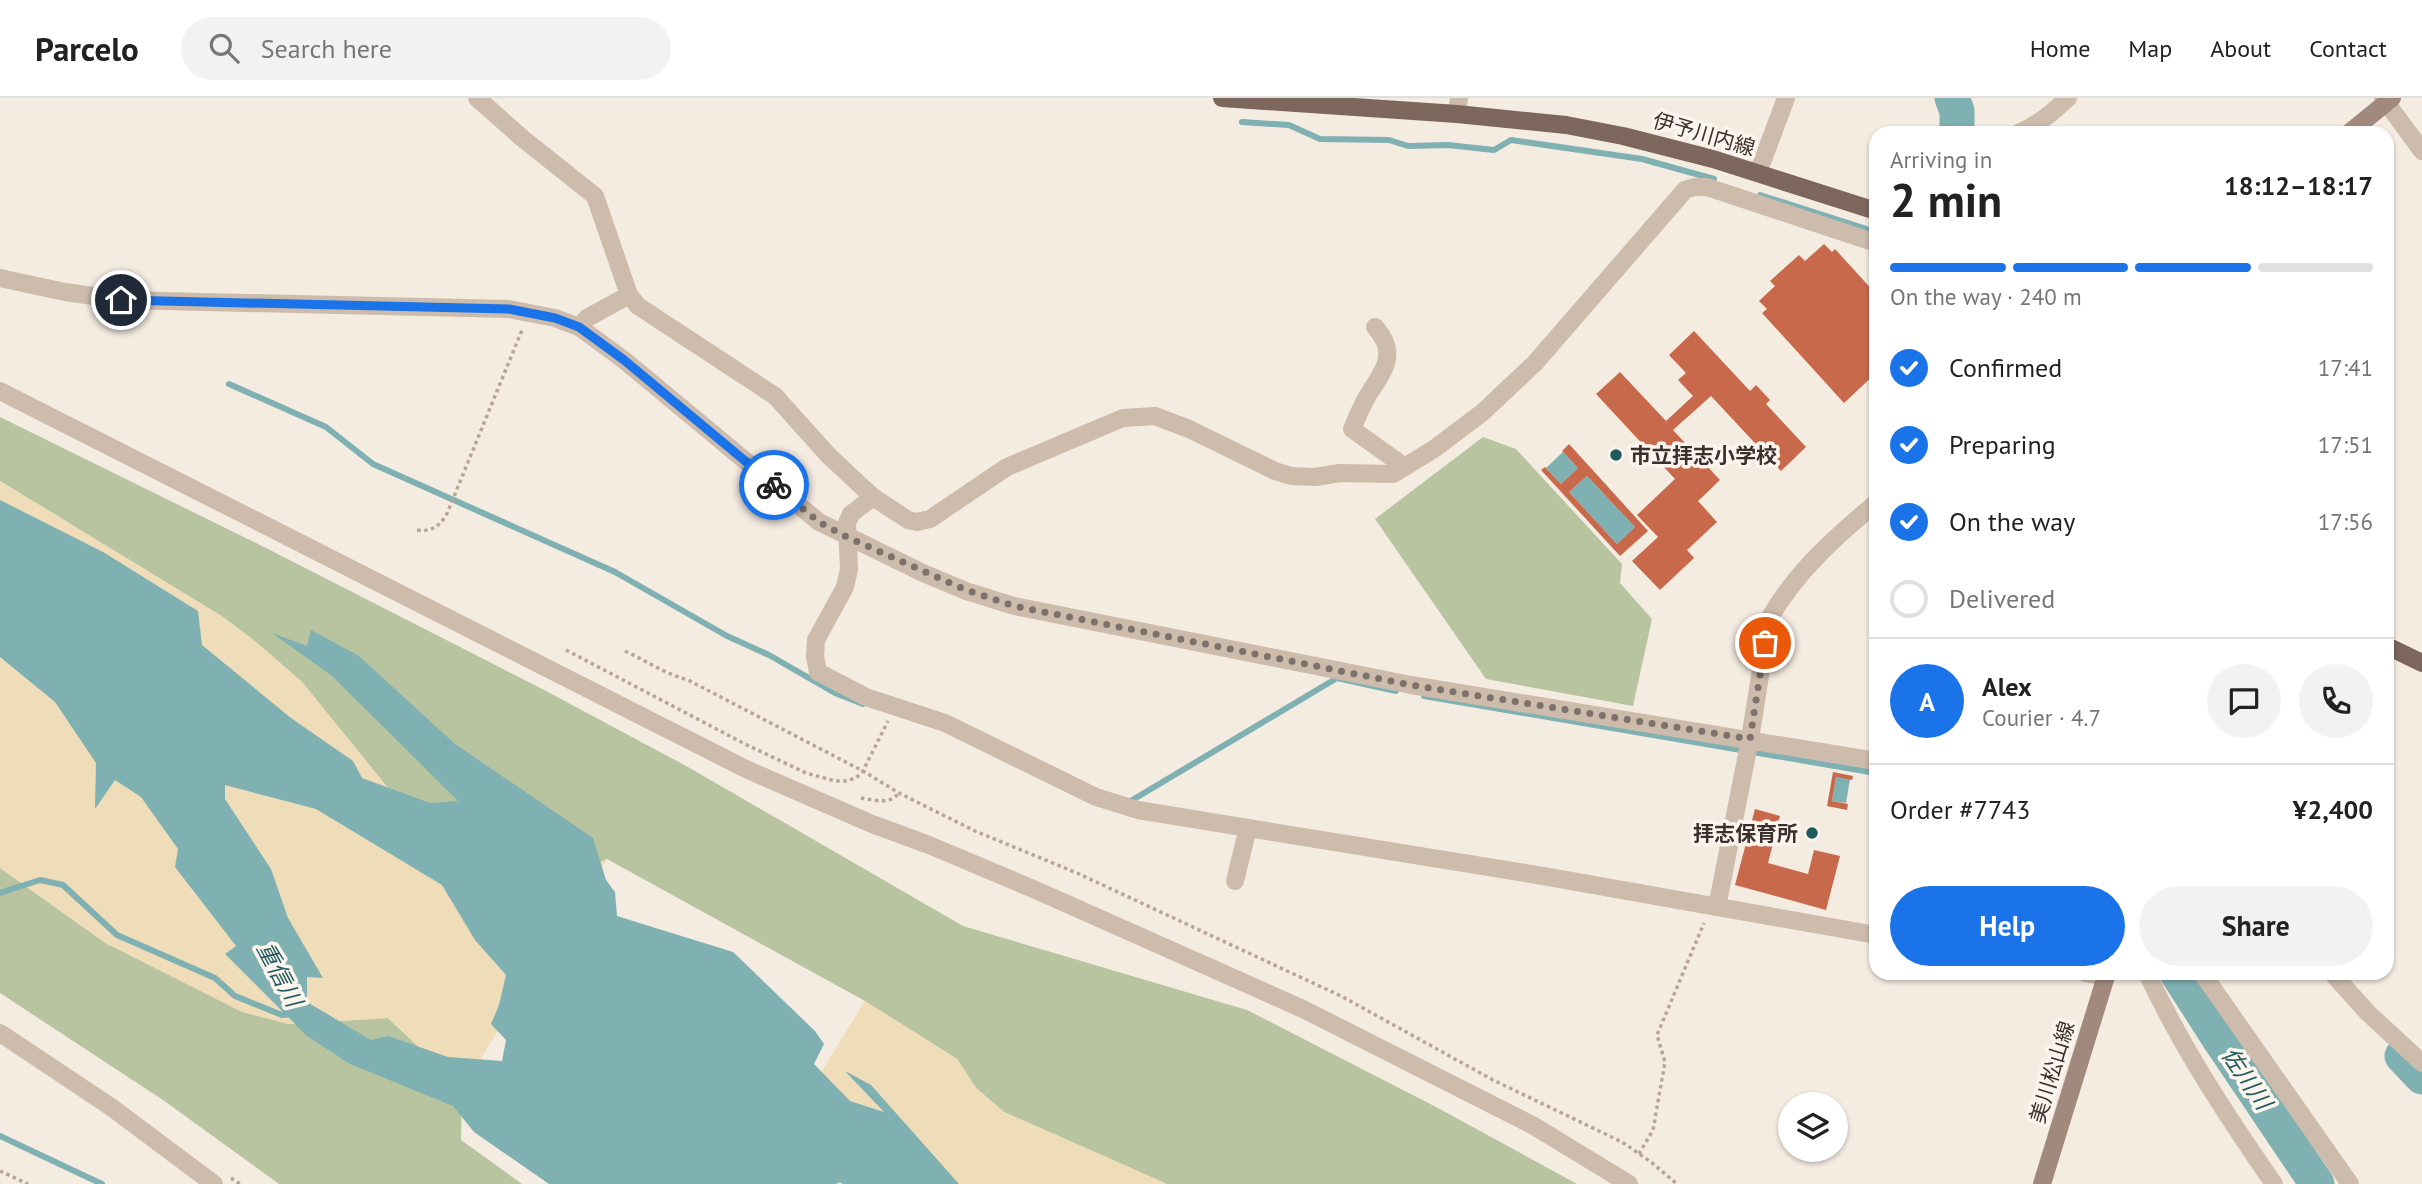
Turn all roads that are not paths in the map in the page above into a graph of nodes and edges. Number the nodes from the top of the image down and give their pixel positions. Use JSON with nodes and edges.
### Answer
{"nodes":[{"id":1,"x":477,"y":98,"type":"edge"},
{"id":2,"x":1222,"y":98,"type":"edge"},
{"id":3,"x":1786,"y":98,"type":"edge"},
{"id":4,"x":2068,"y":98,"type":"edge"},
{"id":5,"x":2387,"y":99,"type":"edge"},
{"id":6,"x":1458,"y":106,"type":"edge"},
{"id":7,"x":2033,"y":126,"type":"edge"},
{"id":8,"x":2357,"y":126,"type":"edge"},
{"id":9,"x":2422,"y":151,"type":"edge"},
{"id":10,"x":1758,"y":173,"type":"junction"},
{"id":11,"x":1869,"y":209,"type":"edge"},
{"id":12,"x":1869,"y":241,"type":"edge"},
{"id":13,"x":0,"y":278,"type":"edge"},
{"id":14,"x":629,"y":295,"type":"junction"},
{"id":15,"x":579,"y":327,"type":"junction"},
{"id":16,"x":1375,"y":327,"type":"dead end"},
{"id":17,"x":0,"y":391,"type":"edge"},
{"id":18,"x":1405,"y":467,"type":"junction"},
{"id":19,"x":873,"y":497,"type":"junction"},
{"id":20,"x":1869,"y":509,"type":"edge"},
{"id":21,"x":847,"y":537,"type":"junction"},
{"id":22,"x":2394,"y":649,"type":"edge"},
{"id":23,"x":2422,"y":663,"type":"edge"},
{"id":24,"x":1750,"y":739,"type":"junction"},
{"id":25,"x":1869,"y":760,"type":"edge"},
{"id":26,"x":1248,"y":828,"type":"junction"},
{"id":27,"x":1235,"y":881,"type":"dead end"},
{"id":28,"x":1714,"y":906,"type":"junction"},
{"id":29,"x":1869,"y":934,"type":"edge"},
{"id":30,"x":2105,"y":980,"type":"edge"},
{"id":31,"x":2150,"y":980,"type":"edge"},
{"id":32,"x":2207,"y":980,"type":"edge"},
{"id":33,"x":2338,"y":980,"type":"edge"},
{"id":34,"x":0,"y":1033,"type":"edge"},
{"id":35,"x":2422,"y":1063,"type":"edge"},
{"id":36,"x":214,"y":1184,"type":"edge"},
{"id":37,"x":1629,"y":1184,"type":"edge"},
{"id":38,"x":2042,"y":1184,"type":"edge"},
{"id":39,"x":2274,"y":1184,"type":"edge"},
{"id":40,"x":2350,"y":1184,"type":"edge"}],
"edges":[{"from":1,"to":14,"type":"street"},
{"from":2,"to":6,"type":"main road","name":"伊予川内線"},
{"from":3,"to":10,"type":"street"},
{"from":4,"to":7,"type":"street"},
{"from":5,"to":8,"type":"main road"},
{"from":5,"to":9,"type":"street"},
{"from":6,"to":10,"type":"main road","name":"伊予川内線"},
{"from":10,"to":11,"type":"main road","name":"伊予川内線"},
{"from":12,"to":18,"type":"street"},
{"from":13,"to":15,"type":"street"},
{"from":14,"to":15,"type":"street"},
{"from":14,"to":19,"type":"street"},
{"from":15,"to":21,"type":"street"},
{"from":16,"to":18,"type":"street"},
{"from":17,"to":37,"type":"street"},
{"from":18,"to":19,"type":"street"},
{"from":19,"to":21,"type":"street"},
{"from":20,"to":24,"type":"street"},
{"from":21,"to":24,"type":"street"},
{"from":21,"to":26,"type":"street"},
{"from":22,"to":23,"type":"main road"},
{"from":24,"to":25,"type":"street"},
{"from":24,"to":28,"type":"street"},
{"from":26,"to":27,"type":"street"},
{"from":26,"to":28,"type":"street"},
{"from":28,"to":29,"type":"street"},
{"from":30,"to":38,"type":"main road","name":"美川松山線"},
{"from":31,"to":39,"type":"street"},
{"from":32,"to":40,"type":"street"},
{"from":33,"to":35,"type":"street"},
{"from":34,"to":36,"type":"street"}]}
